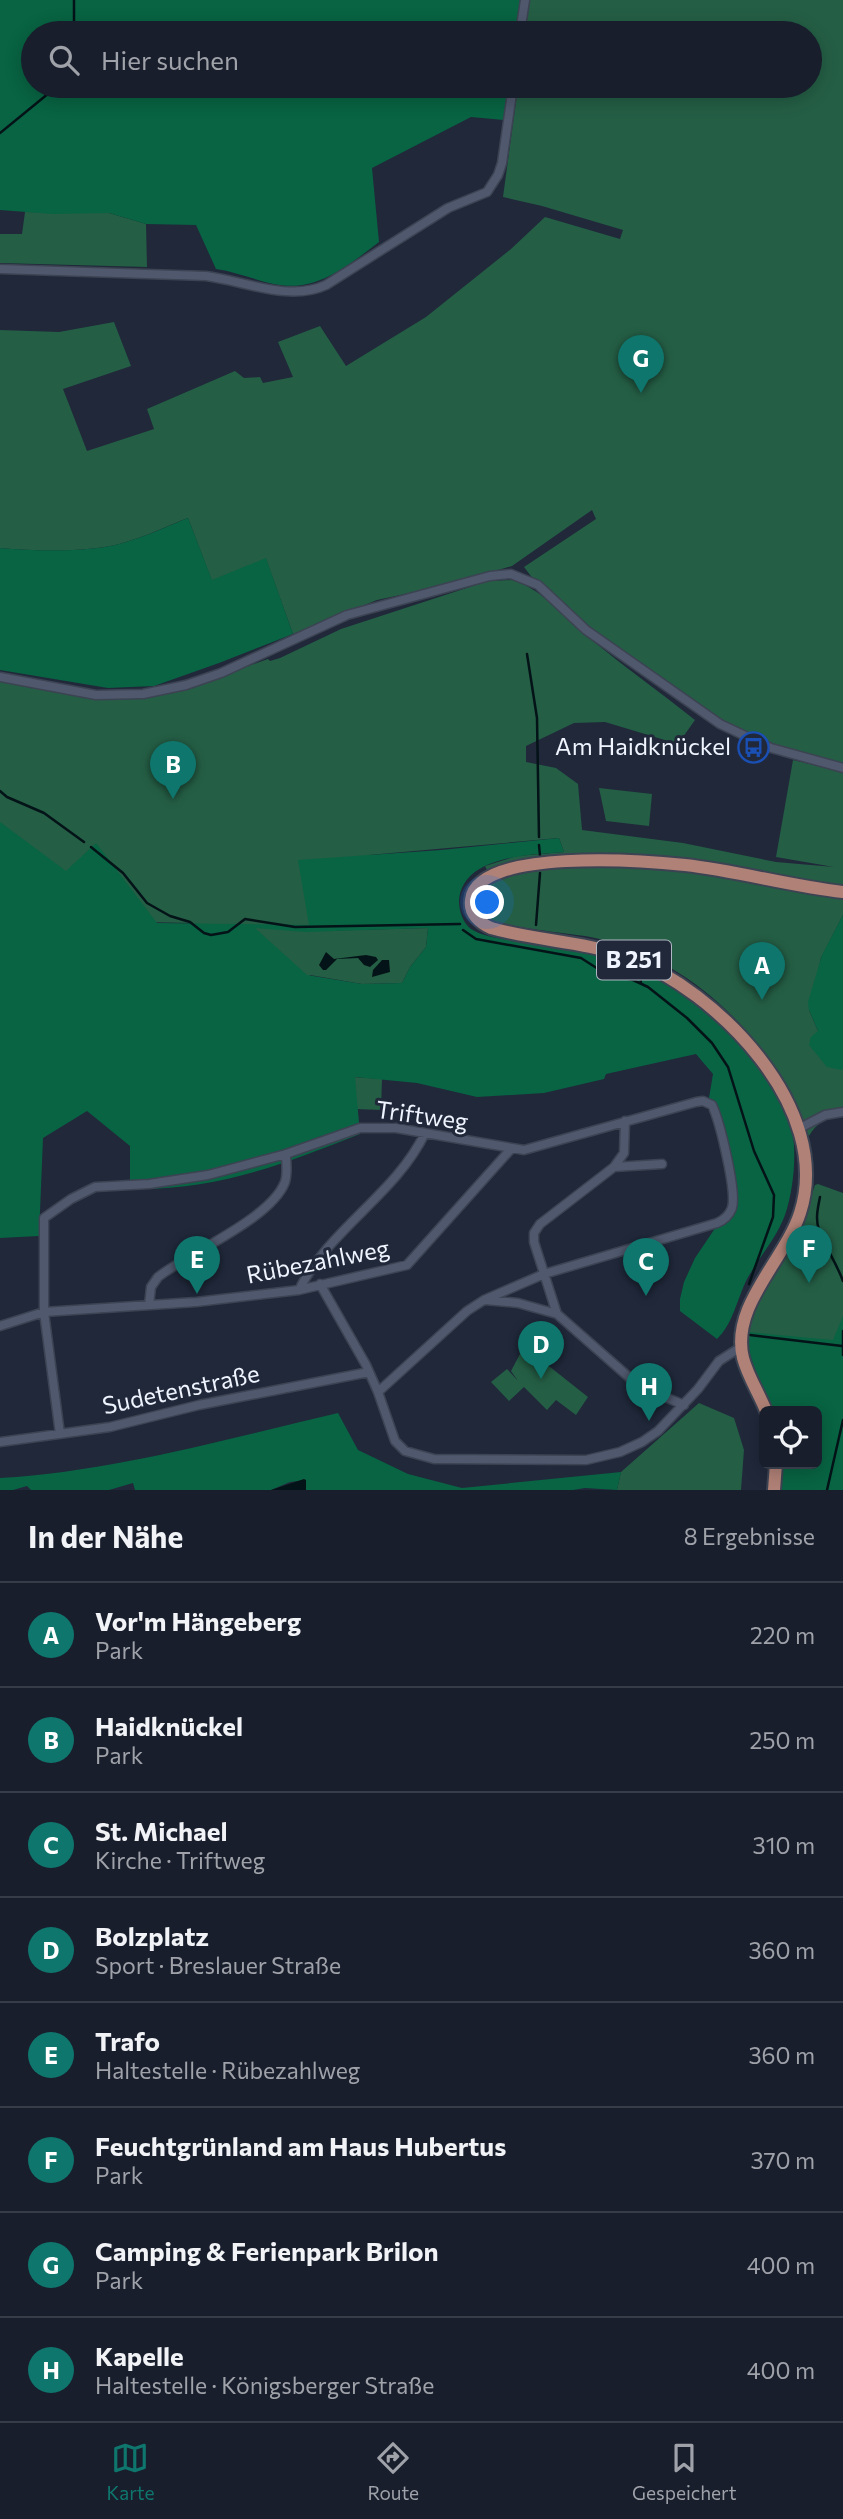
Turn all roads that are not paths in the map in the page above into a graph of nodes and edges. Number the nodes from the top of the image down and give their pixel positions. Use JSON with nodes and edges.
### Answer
{"nodes":[{"id":1,"x":525,"y":0,"type":"edge"},
{"id":2,"x":522,"y":21,"type":"edge"},
{"id":3,"x":511,"y":98,"type":"edge"},
{"id":4,"x":0,"y":269,"type":"edge"},
{"id":5,"x":0,"y":677,"type":"edge"},
{"id":6,"x":843,"y":768,"type":"edge"},
{"id":7,"x":843,"y":892,"type":"edge"},
{"id":8,"x":843,"y":1112,"type":"edge"},
{"id":9,"x":625,"y":1121,"type":"junction"},
{"id":10,"x":798,"y":1129,"type":"junction"},
{"id":11,"x":425,"y":1133,"type":"junction"},
{"id":12,"x":511,"y":1149,"type":"junction"},
{"id":13,"x":286,"y":1154,"type":"junction"},
{"id":14,"x":662,"y":1164,"type":"dead end"},
{"id":15,"x":614,"y":1167,"type":"junction"},
{"id":16,"x":544,"y":1274,"type":"junction"},
{"id":17,"x":320,"y":1284,"type":"junction"},
{"id":18,"x":299,"y":1290,"type":"junction"},
{"id":19,"x":484,"y":1300,"type":"junction"},
{"id":20,"x":149,"y":1305,"type":"junction"},
{"id":21,"x":44,"y":1312,"type":"junction"},
{"id":22,"x":557,"y":1314,"type":"junction"},
{"id":23,"x":0,"y":1326,"type":"edge"},
{"id":24,"x":741,"y":1348,"type":"junction"},
{"id":25,"x":369,"y":1372,"type":"junction"},
{"id":26,"x":378,"y":1392,"type":"junction"},
{"id":27,"x":684,"y":1405,"type":"junction"},
{"id":28,"x":764,"y":1406,"type":"edge"},
{"id":29,"x":60,"y":1434,"type":"junction"},
{"id":30,"x":0,"y":1442,"type":"edge"},
{"id":31,"x":776,"y":1469,"type":"edge"},
{"id":32,"x":774,"y":1490,"type":"edge"}],
"edges":[{"from":1,"to":2,"type":"street"},
{"from":3,"to":4,"type":"street"},
{"from":5,"to":6,"type":"street"},
{"from":7,"to":10,"type":"main road","number":"B 251"},
{"from":8,"to":10,"type":"street"},
{"from":9,"to":12,"type":"street","name":"Triftweg"},
{"from":9,"to":15,"type":"street"},
{"from":9,"to":16,"type":"street","name":"Triftweg"},
{"from":10,"to":24,"type":"main road","number":"B 251"},
{"from":11,"to":12,"type":"street","name":"Triftweg"},
{"from":11,"to":13,"type":"street","name":"Triftweg"},
{"from":11,"to":18,"type":"street"},
{"from":12,"to":17,"type":"street","name":"Rübezahlweg"},
{"from":13,"to":20,"type":"street"},
{"from":13,"to":21,"type":"street","name":"Triftweg"},
{"from":14,"to":15,"type":"street"},
{"from":15,"to":16,"type":"street"},
{"from":16,"to":19,"type":"street"},
{"from":16,"to":22,"type":"street"},
{"from":17,"to":18,"type":"street","name":"Rübezahlweg"},
{"from":17,"to":25,"type":"street"},
{"from":18,"to":20,"type":"street","name":"Rübezahlweg"},
{"from":19,"to":22,"type":"street"},
{"from":19,"to":26,"type":"street"},
{"from":20,"to":21,"type":"street","name":"Rübezahlweg"},
{"from":21,"to":23,"type":"street","name":"Rübezahlweg"},
{"from":21,"to":29,"type":"street","name":"Triftweg"},
{"from":22,"to":27,"type":"street"},
{"from":24,"to":27,"type":"street"},
{"from":24,"to":28,"type":"main road","number":"B 251"},
{"from":25,"to":26,"type":"street"},
{"from":25,"to":29,"type":"street","name":"Sudetenstraße"},
{"from":26,"to":27,"type":"street"},
{"from":29,"to":30,"type":"street","name":"Sudetenstraße"},
{"from":31,"to":32,"type":"main road"}]}
